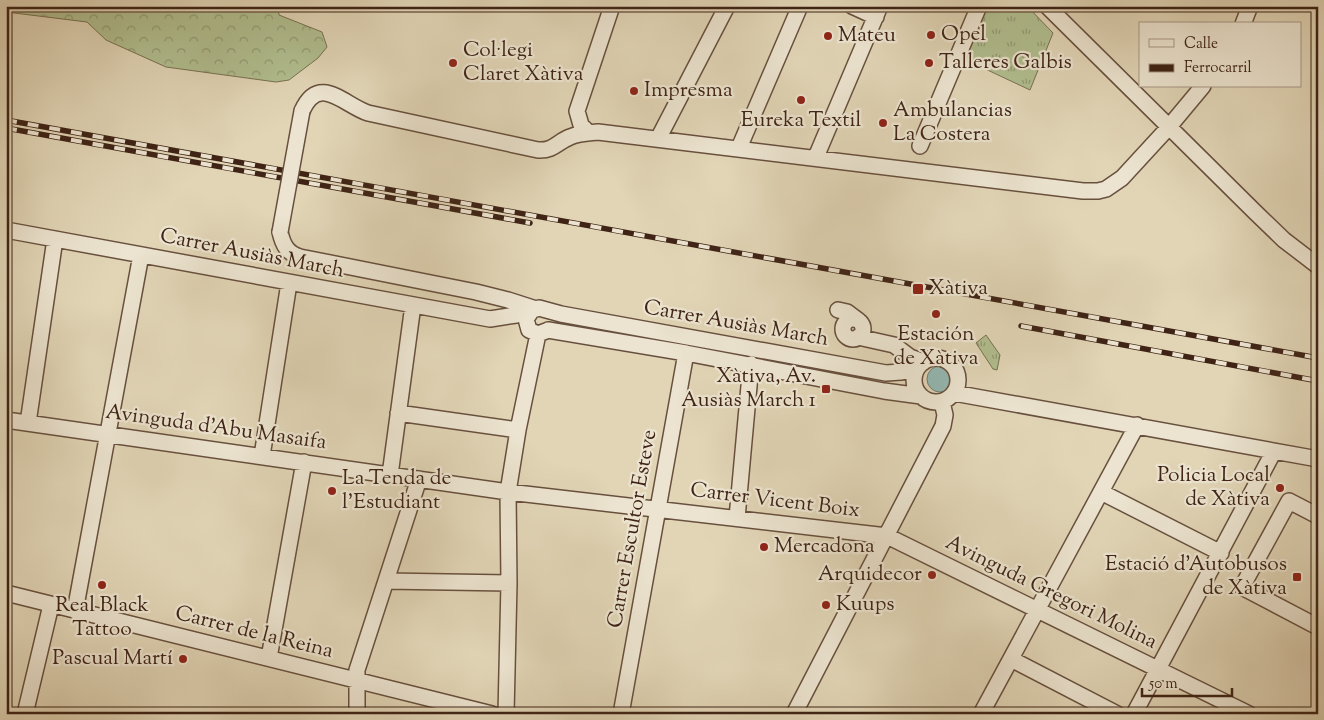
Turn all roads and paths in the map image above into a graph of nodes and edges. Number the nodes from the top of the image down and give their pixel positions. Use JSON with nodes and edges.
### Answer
{"nodes":[{"id":1,"x":612,"y":6,"type":"edge"},
{"id":2,"x":727,"y":6,"type":"edge"},
{"id":3,"x":800,"y":6,"type":"edge"},
{"id":4,"x":852,"y":6,"type":"edge"},
{"id":5,"x":979,"y":6,"type":"edge"},
{"id":6,"x":1047,"y":6,"type":"edge"},
{"id":7,"x":1250,"y":6,"type":"edge"},
{"id":8,"x":878,"y":12,"type":"edge"},
{"id":9,"x":1244,"y":22,"type":"edge"},
{"id":10,"x":1201,"y":88,"type":"edge"},
{"id":11,"x":1168,"y":128,"type":"junction"},
{"id":12,"x":589,"y":133,"type":"junction"},
{"id":13,"x":658,"y":139,"type":"junction"},
{"id":14,"x":920,"y":146,"type":"dead end"},
{"id":15,"x":739,"y":148,"type":"junction"},
{"id":16,"x":816,"y":157,"type":"junction"},
{"id":17,"x":6,"y":230,"type":"edge"},
{"id":18,"x":55,"y":239,"type":"junction"},
{"id":19,"x":141,"y":255,"type":"junction"},
{"id":20,"x":1318,"y":266,"type":"edge"},
{"id":21,"x":289,"y":283,"type":"junction"},
{"id":22,"x":413,"y":305,"type":"junction"},
{"id":23,"x":538,"y":310,"type":"junction"},
{"id":24,"x":490,"y":319,"type":"junction"},
{"id":25,"x":850,"y":327,"type":"dead end"},
{"id":26,"x":538,"y":331,"type":"junction"},
{"id":27,"x":686,"y":353,"type":"junction"},
{"id":28,"x":751,"y":364,"type":"junction"},
{"id":29,"x":921,"y":365,"type":"junction"},
{"id":30,"x":921,"y":396,"type":"junction"},
{"id":31,"x":948,"y":398,"type":"junction"},
{"id":32,"x":398,"y":413,"type":"junction"},
{"id":33,"x":6,"y":420,"type":"edge"},
{"id":34,"x":28,"y":423,"type":"junction"},
{"id":35,"x":1137,"y":425,"type":"junction"},
{"id":36,"x":518,"y":430,"type":"junction"},
{"id":37,"x":108,"y":434,"type":"junction"},
{"id":38,"x":1274,"y":451,"type":"junction"},
{"id":39,"x":262,"y":456,"type":"junction"},
{"id":40,"x":1318,"y":459,"type":"edge"},
{"id":41,"x":304,"y":462,"type":"junction"},
{"id":42,"x":390,"y":475,"type":"junction"},
{"id":43,"x":419,"y":479,"type":"junction"},
{"id":44,"x":508,"y":492,"type":"junction"},
{"id":45,"x":1101,"y":492,"type":"junction"},
{"id":46,"x":659,"y":509,"type":"junction"},
{"id":47,"x":1316,"y":511,"type":"edge"},
{"id":48,"x":737,"y":518,"type":"junction"},
{"id":49,"x":887,"y":536,"type":"junction"},
{"id":50,"x":1220,"y":553,"type":"junction"},
{"id":51,"x":386,"y":581,"type":"junction"},
{"id":52,"x":509,"y":584,"type":"junction"},
{"id":53,"x":6,"y":593,"type":"edge"},
{"id":54,"x":51,"y":605,"type":"junction"},
{"id":55,"x":1037,"y":609,"type":"junction"},
{"id":56,"x":75,"y":611,"type":"junction"},
{"id":57,"x":1318,"y":627,"type":"edge"},
{"id":58,"x":270,"y":658,"type":"junction"},
{"id":59,"x":1011,"y":659,"type":"junction"},
{"id":60,"x":1157,"y":669,"type":"junction"},
{"id":61,"x":358,"y":681,"type":"junction"},
{"id":62,"x":25,"y":714,"type":"edge"},
{"id":63,"x":357,"y":714,"type":"edge"},
{"id":64,"x":492,"y":714,"type":"edge"},
{"id":65,"x":506,"y":714,"type":"edge"},
{"id":66,"x":621,"y":714,"type":"edge"},
{"id":67,"x":794,"y":714,"type":"edge"},
{"id":68,"x":982,"y":714,"type":"edge"},
{"id":69,"x":1116,"y":714,"type":"edge"},
{"id":70,"x":1134,"y":714,"type":"edge"},
{"id":71,"x":1249,"y":714,"type":"edge"}],
"edges":[{"from":1,"to":12,"type":"street"},
{"from":2,"to":13,"type":"street"},
{"from":3,"to":15,"type":"street"},
{"from":4,"to":8,"type":"street"},
{"from":5,"to":14,"type":"street"},
{"from":6,"to":11,"type":"street"},
{"from":7,"to":9,"type":"street"},
{"from":8,"to":16,"type":"street"},
{"from":10,"to":11,"type":"street"},
{"from":11,"to":16,"type":"street"},
{"from":11,"to":20,"type":"street"},
{"from":12,"to":13,"type":"street"},
{"from":12,"to":23,"type":"street","name":"Carrer Ausiàs March","bridge":true},
{"from":13,"to":15,"type":"street"},
{"from":15,"to":16,"type":"street"},
{"from":17,"to":18,"type":"street","name":"Carrer Ausiàs March"},
{"from":18,"to":19,"type":"street","name":"Carrer Ausiàs March"},
{"from":18,"to":34,"type":"street"},
{"from":19,"to":21,"type":"street","name":"Carrer Ausiàs March"},
{"from":19,"to":37,"type":"street"},
{"from":21,"to":22,"type":"street","name":"Carrer Ausiàs March"},
{"from":21,"to":39,"type":"street"},
{"from":22,"to":24,"type":"street","name":"Carrer Ausiàs March"},
{"from":22,"to":32,"type":"street"},
{"from":23,"to":24,"type":"street","name":"Carrer Ausiàs March"},
{"from":23,"to":26,"type":"street"},
{"from":23,"to":26,"type":"street"},
{"from":23,"to":29,"type":"street","name":"Carrer Ausiàs March"},
{"from":24,"to":26,"type":"street","name":"Carrer Ausiàs March"},
{"from":25,"to":29,"type":"street"},
{"from":26,"to":27,"type":"street","name":"Carrer Ausiàs March"},
{"from":26,"to":36,"type":"street"},
{"from":27,"to":28,"type":"street","name":"Carrer Ausiàs March"},
{"from":27,"to":46,"type":"street","name":"Carrer Escultor Esteve"},
{"from":28,"to":30,"type":"street","name":"Carrer Ausiàs March"},
{"from":28,"to":48,"type":"street"},
{"from":29,"to":30,"type":"street"},
{"from":29,"to":31,"type":"street"},
{"from":30,"to":31,"type":"street"},
{"from":31,"to":35,"type":"street"},
{"from":31,"to":49,"type":"street"},
{"from":32,"to":36,"type":"street"},
{"from":32,"to":42,"type":"street"},
{"from":33,"to":34,"type":"street","name":"Avinguda d'Abu Masaifa"},
{"from":34,"to":37,"type":"street","name":"Avinguda d'Abu Masaifa"},
{"from":35,"to":38,"type":"street"},
{"from":35,"to":45,"type":"street"},
{"from":36,"to":44,"type":"street"},
{"from":37,"to":39,"type":"street","name":"Avinguda d'Abu Masaifa"},
{"from":37,"to":56,"type":"street"},
{"from":38,"to":40,"type":"street"},
{"from":38,"to":50,"type":"street"},
{"from":39,"to":41,"type":"street","name":"Avinguda d'Abu Masaifa"},
{"from":41,"to":42,"type":"street","name":"Avinguda d'Abu Masaifa"},
{"from":41,"to":58,"type":"street"},
{"from":42,"to":43,"type":"street","name":"Avinguda d'Abu Masaifa"},
{"from":43,"to":44,"type":"street","name":"Avinguda d'Abu Masaifa"},
{"from":43,"to":51,"type":"street"},
{"from":44,"to":46,"type":"street","name":"Carrer Vicent Boix"},
{"from":44,"to":52,"type":"street"},
{"from":45,"to":50,"type":"street"},
{"from":45,"to":55,"type":"street"},
{"from":46,"to":48,"type":"street","name":"Carrer Vicent Boix"},
{"from":46,"to":66,"type":"street","name":"Carrer Escultor Esteve"},
{"from":47,"to":57,"type":"street"},
{"from":48,"to":49,"type":"street","name":"Carrer Vicent Boix"},
{"from":49,"to":55,"type":"street","name":"Avinguda Gregori Molina"},
{"from":49,"to":67,"type":"street"},
{"from":50,"to":60,"type":"street"},
{"from":51,"to":52,"type":"street"},
{"from":51,"to":61,"type":"street"},
{"from":52,"to":65,"type":"street"},
{"from":53,"to":54,"type":"street","name":"Carrer de la Reina"},
{"from":54,"to":56,"type":"street","name":"Carrer de la Reina"},
{"from":54,"to":62,"type":"street"},
{"from":55,"to":59,"type":"street"},
{"from":55,"to":60,"type":"street","name":"Avinguda Gregori Molina"},
{"from":56,"to":58,"type":"street","name":"Carrer de la Reina"},
{"from":58,"to":61,"type":"street","name":"Carrer de la Reina"},
{"from":59,"to":68,"type":"street"},
{"from":59,"to":69,"type":"street"},
{"from":60,"to":70,"type":"street"},
{"from":60,"to":71,"type":"street","name":"Avinguda Gregori Molina"},
{"from":61,"to":63,"type":"street"},
{"from":61,"to":64,"type":"street","name":"Carrer de la Reina"}]}
